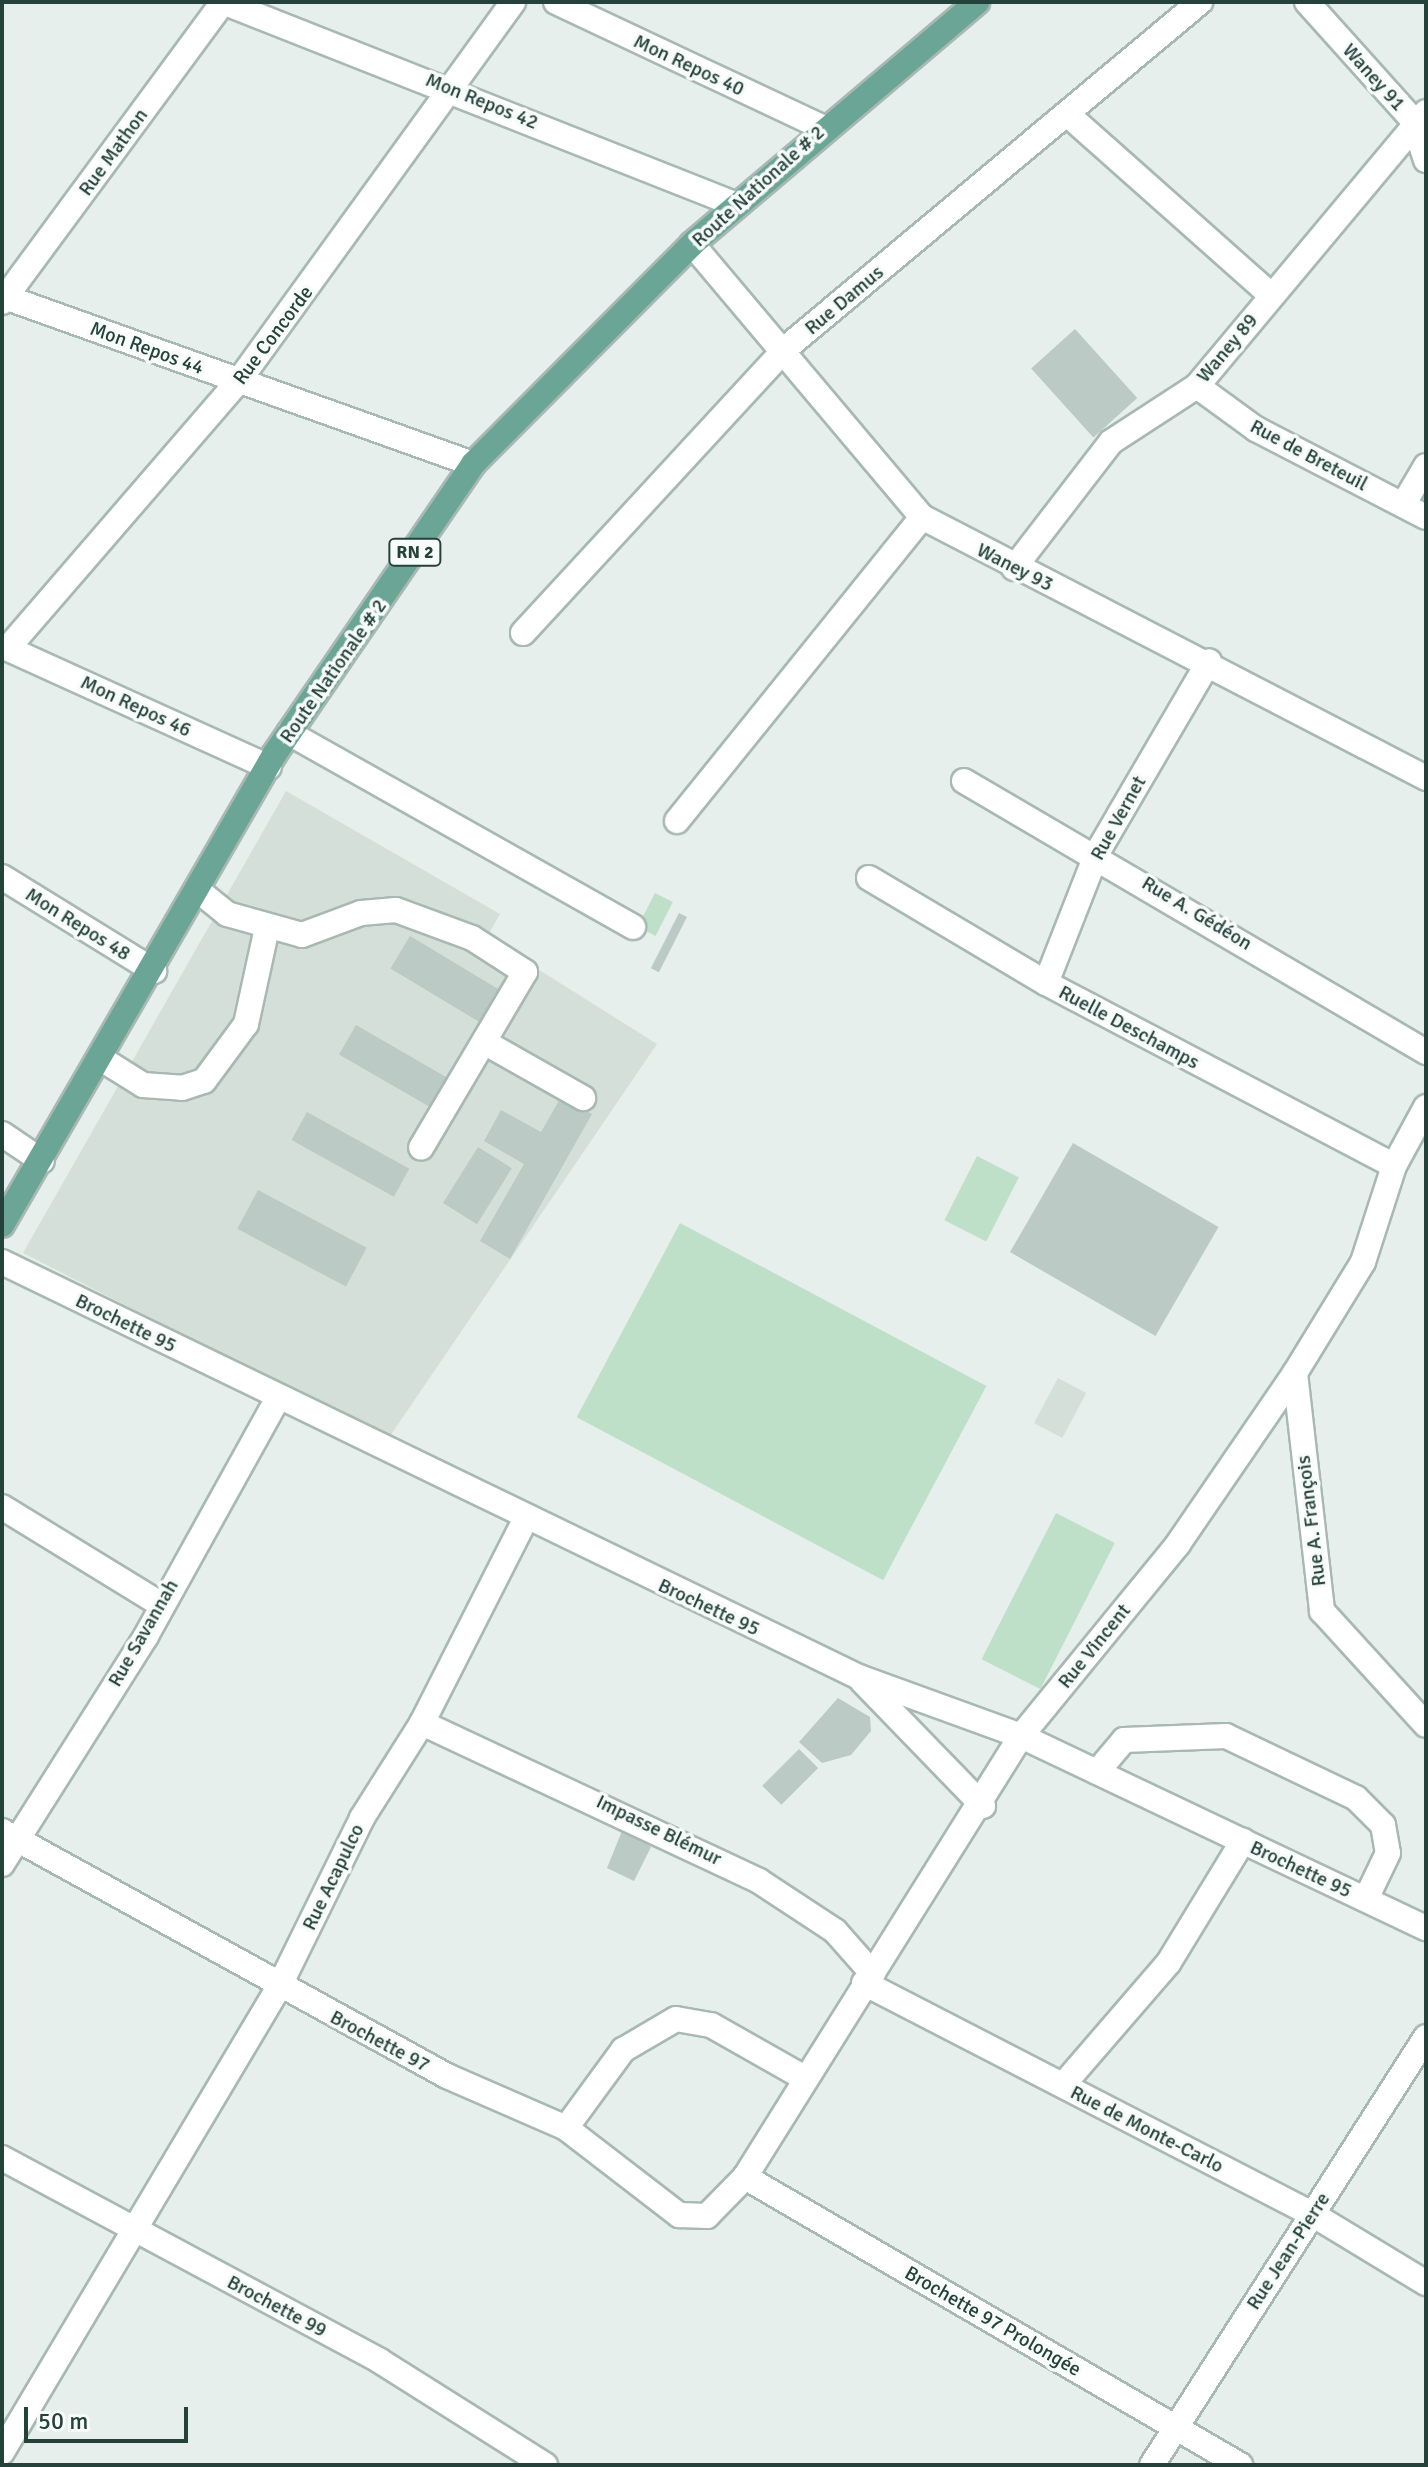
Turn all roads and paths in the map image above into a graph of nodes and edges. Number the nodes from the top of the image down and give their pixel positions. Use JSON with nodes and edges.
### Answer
{"nodes":[{"id":1,"x":223,"y":2,"type":"edge"},
{"id":2,"x":513,"y":2,"type":"edge"},
{"id":3,"x":556,"y":2,"type":"edge"},
{"id":4,"x":977,"y":2,"type":"edge"},
{"id":5,"x":1200,"y":2,"type":"edge"},
{"id":6,"x":1307,"y":2,"type":"edge"},
{"id":7,"x":456,"y":89,"type":"junction"},
{"id":8,"x":1067,"y":114,"type":"junction"},
{"id":9,"x":1420,"y":116,"type":"edge"},
{"id":10,"x":822,"y":127,"type":"junction"},
{"id":11,"x":1426,"y":160,"type":"edge"},
{"id":12,"x":737,"y":205,"type":"junction"},
{"id":13,"x":692,"y":244,"type":"junction"},
{"id":14,"x":1271,"y":295,"type":"junction"},
{"id":15,"x":3,"y":298,"type":"edge"},
{"id":16,"x":786,"y":348,"type":"junction"},
{"id":17,"x":238,"y":382,"type":"junction"},
{"id":18,"x":1197,"y":386,"type":"junction"},
{"id":19,"x":473,"y":464,"type":"junction"},
{"id":20,"x":1426,"y":466,"type":"edge"},
{"id":21,"x":1403,"y":505,"type":"junction"},
{"id":22,"x":922,"y":517,"type":"junction"},
{"id":23,"x":1426,"y":517,"type":"edge"},
{"id":24,"x":1014,"y":568,"type":"junction"},
{"id":25,"x":523,"y":633,"type":"dead end"},
{"id":26,"x":5,"y":647,"type":"edge"},
{"id":27,"x":1209,"y":661,"type":"junction"},
{"id":28,"x":289,"y":733,"type":"junction"},
{"id":29,"x":269,"y":767,"type":"junction"},
{"id":30,"x":1426,"y":778,"type":"edge"},
{"id":31,"x":964,"y":781,"type":"dead end"},
{"id":32,"x":677,"y":821,"type":"dead end"},
{"id":33,"x":1097,"y":853,"type":"junction"},
{"id":34,"x":2,"y":877,"type":"edge"},
{"id":35,"x":869,"y":878,"type":"dead end"},
{"id":36,"x":200,"y":892,"type":"junction"},
{"id":37,"x":633,"y":927,"type":"dead end"},
{"id":38,"x":267,"y":928,"type":"junction"},
{"id":39,"x":154,"y":971,"type":"junction"},
{"id":40,"x":1046,"y":983,"type":"junction"},
{"id":41,"x":484,"y":1042,"type":"junction"},
{"id":42,"x":1426,"y":1052,"type":"edge"},
{"id":43,"x":103,"y":1060,"type":"junction"},
{"id":44,"x":583,"y":1098,"type":"dead end"},
{"id":45,"x":1426,"y":1107,"type":"edge"},
{"id":46,"x":2,"y":1134,"type":"edge"},
{"id":47,"x":421,"y":1148,"type":"dead end"},
{"id":48,"x":42,"y":1161,"type":"junction"},
{"id":49,"x":1394,"y":1166,"type":"junction"},
{"id":50,"x":2,"y":1225,"type":"edge"},
{"id":51,"x":2,"y":1262,"type":"edge"},
{"id":52,"x":1295,"y":1373,"type":"junction"},
{"id":53,"x":278,"y":1398,"type":"junction"},
{"id":54,"x":2,"y":1507,"type":"edge"},
{"id":55,"x":525,"y":1520,"type":"junction"},
{"id":56,"x":160,"y":1604,"type":"junction"},
{"id":57,"x":859,"y":1677,"type":"junction"},
{"id":58,"x":1424,"y":1718,"type":"edge"},
{"id":59,"x":422,"y":1723,"type":"junction"},
{"id":60,"x":1021,"y":1736,"type":"junction"},
{"id":61,"x":1097,"y":1772,"type":"junction"},
{"id":62,"x":983,"y":1806,"type":"junction"},
{"id":63,"x":9,"y":1835,"type":"edge"},
{"id":64,"x":1243,"y":1841,"type":"junction"},
{"id":65,"x":2,"y":1864,"type":"edge"},
{"id":66,"x":1366,"y":1899,"type":"junction"},
{"id":67,"x":1426,"y":1928,"type":"edge"},
{"id":68,"x":869,"y":1978,"type":"junction"},
{"id":69,"x":279,"y":1987,"type":"junction"},
{"id":70,"x":1426,"y":2037,"type":"edge"},
{"id":71,"x":803,"y":2077,"type":"junction"},
{"id":72,"x":1063,"y":2085,"type":"junction"},
{"id":73,"x":566,"y":2128,"type":"junction"},
{"id":74,"x":2,"y":2158,"type":"edge"},
{"id":75,"x":745,"y":2177,"type":"junction"},
{"id":76,"x":1312,"y":2214,"type":"junction"},
{"id":77,"x":134,"y":2229,"type":"junction"},
{"id":78,"x":1426,"y":2283,"type":"edge"},
{"id":79,"x":1176,"y":2427,"type":"junction"},
{"id":80,"x":2,"y":2452,"type":"edge"},
{"id":81,"x":545,"y":2465,"type":"edge"},
{"id":82,"x":1152,"y":2465,"type":"edge"},
{"id":83,"x":1240,"y":2465,"type":"edge"}],
"edges":[{"from":1,"to":7,"type":"street","name":"Mon Repos 42"},
{"from":1,"to":15,"type":"street","name":"Rue Mathon"},
{"from":2,"to":7,"type":"street","name":"Rue Concorde"},
{"from":3,"to":10,"type":"street","name":"Mon Repos 40"},
{"from":4,"to":10,"type":"main road","name":"Route Nationale # 2","number":"RN 2"},
{"from":5,"to":8,"type":"street","name":"Rue Damus"},
{"from":6,"to":9,"type":"street","name":"Waney 91"},
{"from":7,"to":12,"type":"street","name":"Mon Repos 42"},
{"from":7,"to":17,"type":"street","name":"Rue Concorde"},
{"from":8,"to":14,"type":"street"},
{"from":8,"to":16,"type":"street","name":"Rue Damus"},
{"from":9,"to":11,"type":"street","name":"Waney 91"},
{"from":9,"to":14,"type":"street","name":"Waney 89"},
{"from":10,"to":12,"type":"main road","name":"Route Nationale # 2","number":"RN 2"},
{"from":12,"to":13,"type":"main road","name":"Route Nationale # 2","number":"RN 2"},
{"from":13,"to":16,"type":"street","name":"Waney 93"},
{"from":13,"to":19,"type":"main road","name":"Route Nationale # 2","number":"RN 2"},
{"from":14,"to":18,"type":"street","name":"Waney 89"},
{"from":15,"to":17,"type":"street","name":"Mon Repos 44"},
{"from":16,"to":22,"type":"street","name":"Waney 93"},
{"from":16,"to":25,"type":"street","name":"Rue Damus"},
{"from":17,"to":19,"type":"street","name":"Mon Repos 44"},
{"from":17,"to":26,"type":"street","name":"Rue Concorde"},
{"from":18,"to":21,"type":"street","name":"Rue de Breteuil"},
{"from":18,"to":24,"type":"street","name":"Waney 89"},
{"from":19,"to":28,"type":"main road","name":"Route Nationale # 2","number":"RN 2"},
{"from":20,"to":21,"type":"street"},
{"from":21,"to":23,"type":"street","name":"Rue de Breteuil"},
{"from":22,"to":24,"type":"street","name":"Waney 93"},
{"from":22,"to":32,"type":"street"},
{"from":24,"to":27,"type":"street","name":"Waney 93"},
{"from":26,"to":29,"type":"street","name":"Mon Repos 46"},
{"from":27,"to":30,"type":"street","name":"Waney 93"},
{"from":27,"to":33,"type":"street","name":"Rue Vernet"},
{"from":28,"to":29,"type":"main road","name":"Route Nationale # 2","number":"RN 2"},
{"from":28,"to":37,"type":"street"},
{"from":29,"to":36,"type":"main road","name":"Route Nationale # 2","number":"RN 2"},
{"from":31,"to":33,"type":"street","name":"Rue A. Gédéon"},
{"from":33,"to":40,"type":"street","name":"Rue Vernet"},
{"from":33,"to":42,"type":"street","name":"Rue A. Gédéon"},
{"from":34,"to":39,"type":"street","name":"Mon Repos 48"},
{"from":35,"to":40,"type":"street","name":"Ruelle Deschamps"},
{"from":36,"to":38,"type":"street"},
{"from":36,"to":39,"type":"main road","name":"Route Nationale # 2","number":"RN 2"},
{"from":38,"to":41,"type":"street"},
{"from":38,"to":43,"type":"street"},
{"from":39,"to":43,"type":"main road","name":"Route Nationale # 2","number":"RN 2"},
{"from":40,"to":49,"type":"street","name":"Ruelle Deschamps"},
{"from":41,"to":44,"type":"street"},
{"from":41,"to":47,"type":"street"},
{"from":43,"to":48,"type":"main road","name":"Route Nationale # 2","number":"RN 2"},
{"from":45,"to":49,"type":"street","name":"Rue Vincent"},
{"from":46,"to":48,"type":"street"},
{"from":48,"to":50,"type":"main road","name":"Route Nationale # 2","number":"RN 2"},
{"from":49,"to":52,"type":"street","name":"Rue Vincent"},
{"from":51,"to":53,"type":"street","name":"Brochette 95"},
{"from":52,"to":58,"type":"street","name":"Rue A. François"},
{"from":52,"to":60,"type":"street","name":"Rue Vincent"},
{"from":53,"to":55,"type":"street","name":"Brochette 95"},
{"from":53,"to":56,"type":"street","name":"Rue Savannah"},
{"from":54,"to":56,"type":"street"},
{"from":55,"to":57,"type":"street","name":"Brochette 95"},
{"from":55,"to":59,"type":"street","name":"Rue Acapulco"},
{"from":56,"to":63,"type":"street","name":"Rue Savannah"},
{"from":57,"to":60,"type":"street","name":"Brochette 95"},
{"from":57,"to":62,"type":"street"},
{"from":59,"to":68,"type":"street","name":"Impasse Blémur"},
{"from":59,"to":69,"type":"street","name":"Rue Acapulco"},
{"from":60,"to":61,"type":"street","name":"Brochette 95"},
{"from":60,"to":62,"type":"street","name":"Rue Vincent"},
{"from":61,"to":64,"type":"street","name":"Brochette 95"},
{"from":61,"to":66,"type":"street"},
{"from":62,"to":68,"type":"street","name":"Rue Vincent"},
{"from":63,"to":65,"type":"street","name":"Rue Savannah"},
{"from":63,"to":69,"type":"street","name":"Brochette 97"},
{"from":64,"to":66,"type":"street","name":"Brochette 95"},
{"from":64,"to":72,"type":"street"},
{"from":66,"to":67,"type":"street","name":"Brochette 95"},
{"from":68,"to":71,"type":"street","name":"Rue Vincent"},
{"from":68,"to":72,"type":"street","name":"Rue de Monte-Carlo"},
{"from":69,"to":73,"type":"street","name":"Brochette 97"},
{"from":69,"to":77,"type":"street","name":"Rue Acapulco"},
{"from":70,"to":76,"type":"street","name":"Rue Jean-Pierre"},
{"from":71,"to":73,"type":"street"},
{"from":71,"to":75,"type":"street","name":"Rue Vincent"},
{"from":72,"to":76,"type":"street","name":"Rue de Monte-Carlo"},
{"from":73,"to":75,"type":"street","name":"Brochette 97"},
{"from":74,"to":77,"type":"street","name":"Brochette 99"},
{"from":75,"to":79,"type":"street","name":"Brochette 97 Prolongée"},
{"from":76,"to":78,"type":"street","name":"Rue de Monte-Carlo"},
{"from":76,"to":79,"type":"street","name":"Rue Jean-Pierre"},
{"from":77,"to":80,"type":"street","name":"Rue Acapulco"},
{"from":77,"to":81,"type":"street","name":"Brochette 99"},
{"from":79,"to":82,"type":"street","name":"Rue Jean-Pierre"},
{"from":79,"to":83,"type":"street","name":"Brochette 97 Prolongée"}]}
